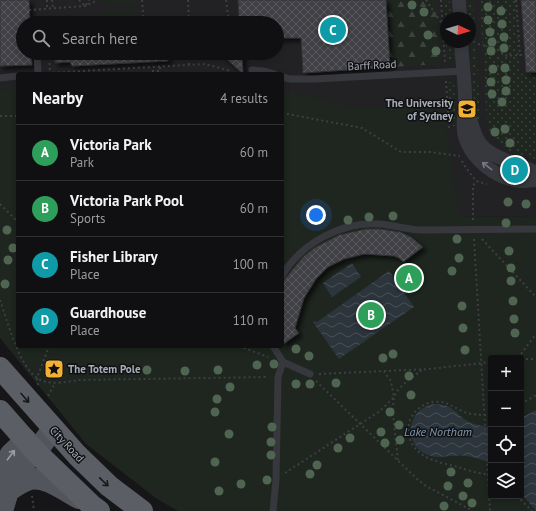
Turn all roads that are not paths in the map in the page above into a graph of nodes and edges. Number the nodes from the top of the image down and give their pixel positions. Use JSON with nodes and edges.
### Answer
{"nodes":[{"id":1,"x":459,"y":0,"type":"edge"},
{"id":2,"x":460,"y":12,"type":"edge"},
{"id":3,"x":461,"y":48,"type":"edge"},
{"id":4,"x":37,"y":60,"type":"edge"},
{"id":5,"x":252,"y":70,"type":"dead end"},
{"id":6,"x":463,"y":71,"type":"junction"},
{"id":7,"x":38,"y":72,"type":"edge"},
{"id":8,"x":267,"y":72,"type":"edge"},
{"id":9,"x":16,"y":76,"type":"edge"},
{"id":10,"x":0,"y":78,"type":"edge"},
{"id":11,"x":284,"y":78,"type":"edge"},
{"id":12,"x":465,"y":106,"type":"junction"},
{"id":13,"x":536,"y":172,"type":"edge"},
{"id":14,"x":536,"y":180,"type":"edge"},
{"id":15,"x":536,"y":230,"type":"edge"},
{"id":16,"x":284,"y":273,"type":"edge"},
{"id":17,"x":274,"y":348,"type":"edge"},
{"id":18,"x":283,"y":362,"type":"junction"},
{"id":19,"x":0,"y":368,"type":"edge"},
{"id":20,"x":310,"y":374,"type":"road end"},
{"id":21,"x":0,"y":411,"type":"edge"},
{"id":22,"x":53,"y":429,"type":"junction"},
{"id":23,"x":31,"y":446,"type":"junction"},
{"id":24,"x":3,"y":492,"type":"edge"},
{"id":25,"x":95,"y":508,"type":"edge"},
{"id":26,"x":142,"y":511,"type":"edge"},
{"id":27,"x":274,"y":511,"type":"edge"}],
"edges":[{"from":1,"to":2,"type":"street"},
{"from":3,"to":6,"type":"street"},
{"from":4,"to":7,"type":"lane"},
{"from":5,"to":8,"type":"lane"},
{"from":6,"to":11,"type":"lane","name":"Barff Road"},
{"from":6,"to":12,"type":"street"},
{"from":9,"to":10,"type":"lane"},
{"from":12,"to":13,"type":"street"},
{"from":14,"to":12,"type":"street","one_way":true},
{"from":15,"to":16,"type":"lane"},
{"from":17,"to":18,"type":"lane"},
{"from":18,"to":20,"type":"lane"},
{"from":18,"to":27,"type":"lane"},
{"from":19,"to":22,"type":"highway","name":"City Road","one_way":true},
{"from":21,"to":23,"type":"highway"},
{"from":22,"to":23,"type":"main road"},
{"from":22,"to":26,"type":"highway","name":"City Road","one_way":true},
{"from":23,"to":24,"type":"main road"},
{"from":23,"to":25,"type":"highway"},
{"from":24,"to":25,"type":"main road"}]}
